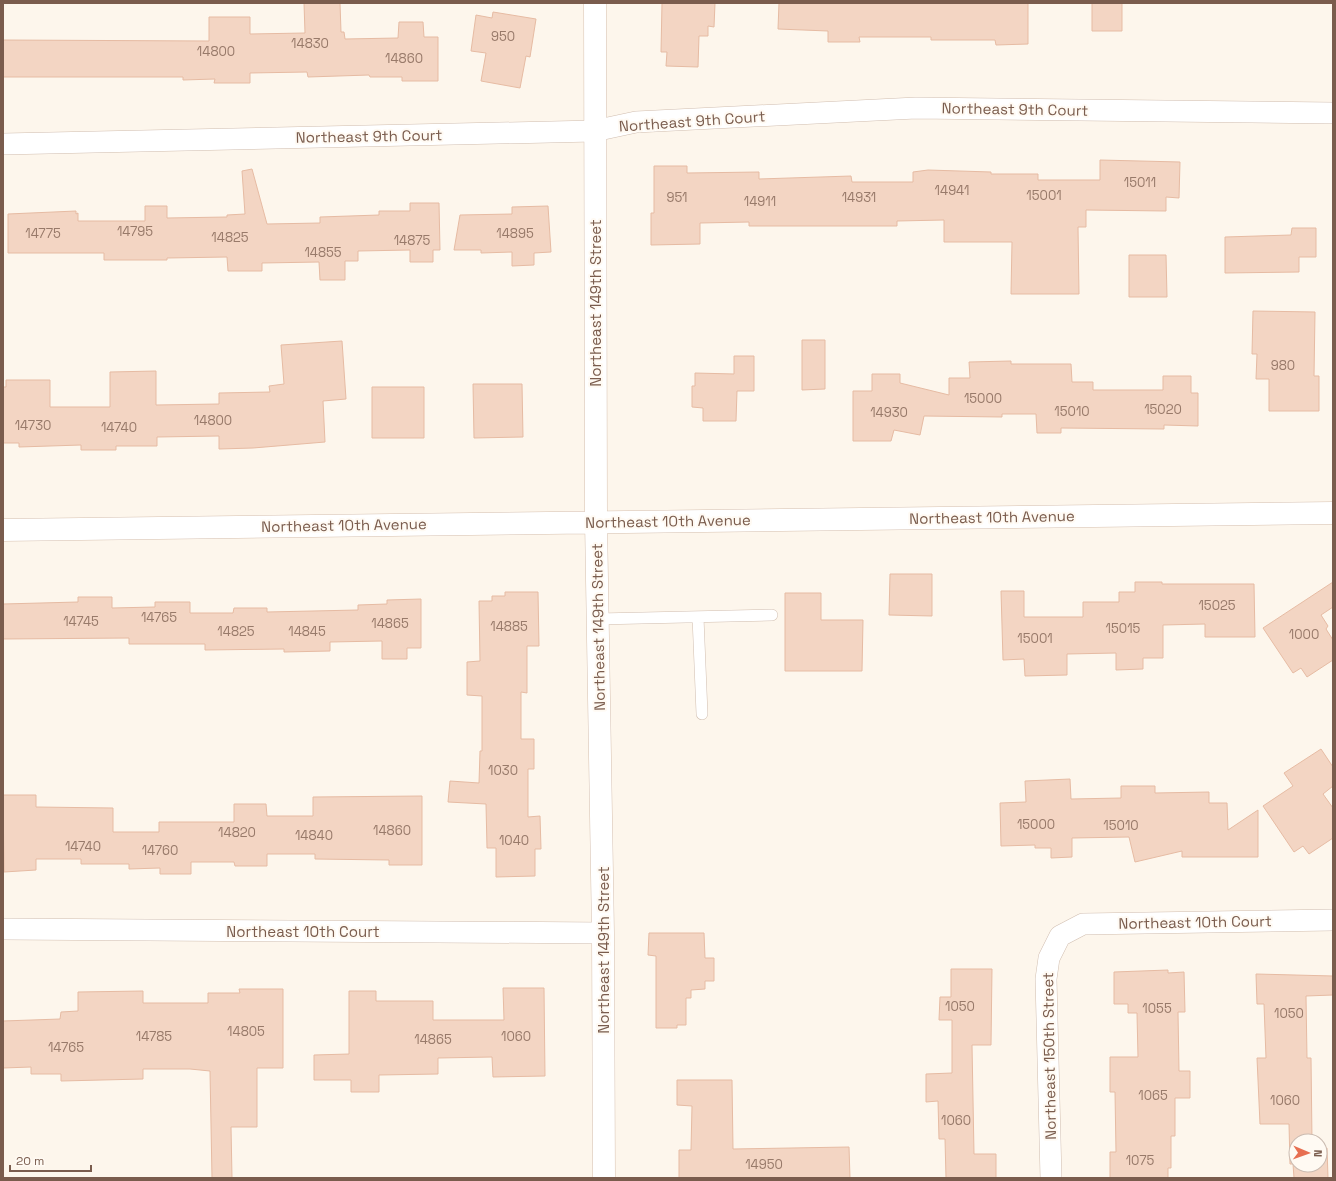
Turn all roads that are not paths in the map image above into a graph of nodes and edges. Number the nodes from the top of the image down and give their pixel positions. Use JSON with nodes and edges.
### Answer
{"nodes":[{"id":1,"x":595,"y":3,"type":"edge"},
{"id":2,"x":1333,"y":113,"type":"edge"},
{"id":3,"x":594,"y":131,"type":"junction"},
{"id":4,"x":3,"y":144,"type":"edge"},
{"id":5,"x":1333,"y":513,"type":"edge"},
{"id":6,"x":596,"y":522,"type":"junction"},
{"id":7,"x":3,"y":530,"type":"edge"},
{"id":8,"x":772,"y":615,"type":"dead end"},
{"id":9,"x":698,"y":617,"type":"junction"},
{"id":10,"x":598,"y":619,"type":"junction"},
{"id":11,"x":702,"y":714,"type":"dead end"},
{"id":12,"x":1333,"y":920,"type":"edge"},
{"id":13,"x":3,"y":929,"type":"edge"},
{"id":14,"x":603,"y":933,"type":"junction"},
{"id":15,"x":1060,"y":936,"type":"joint"},
{"id":16,"x":604,"y":1178,"type":"edge"},
{"id":17,"x":1051,"y":1178,"type":"edge"}],
"edges":[{"from":1,"to":3,"type":"street","name":"Northeast 149th Street"},
{"from":2,"to":3,"type":"street","name":"Northeast 9th Court"},
{"from":3,"to":4,"type":"street","name":"Northeast 9th Court"},
{"from":3,"to":6,"type":"street","name":"Northeast 149th Street"},
{"from":5,"to":6,"type":"street","name":"Northeast 10th Avenue"},
{"from":6,"to":7,"type":"street","name":"Northeast 10th Avenue"},
{"from":6,"to":10,"type":"street","name":"Northeast 149th Street"},
{"from":8,"to":9,"type":"lane"},
{"from":9,"to":10,"type":"lane"},
{"from":9,"to":11,"type":"lane"},
{"from":10,"to":14,"type":"street","name":"Northeast 149th Street"},
{"from":12,"to":15,"type":"street","name":"Northeast 10th Court"},
{"from":13,"to":14,"type":"street","name":"Northeast 10th Court"},
{"from":14,"to":16,"type":"street","name":"Northeast 149th Street"},
{"from":15,"to":17,"type":"street","name":"Northeast 150th Street"}]}
